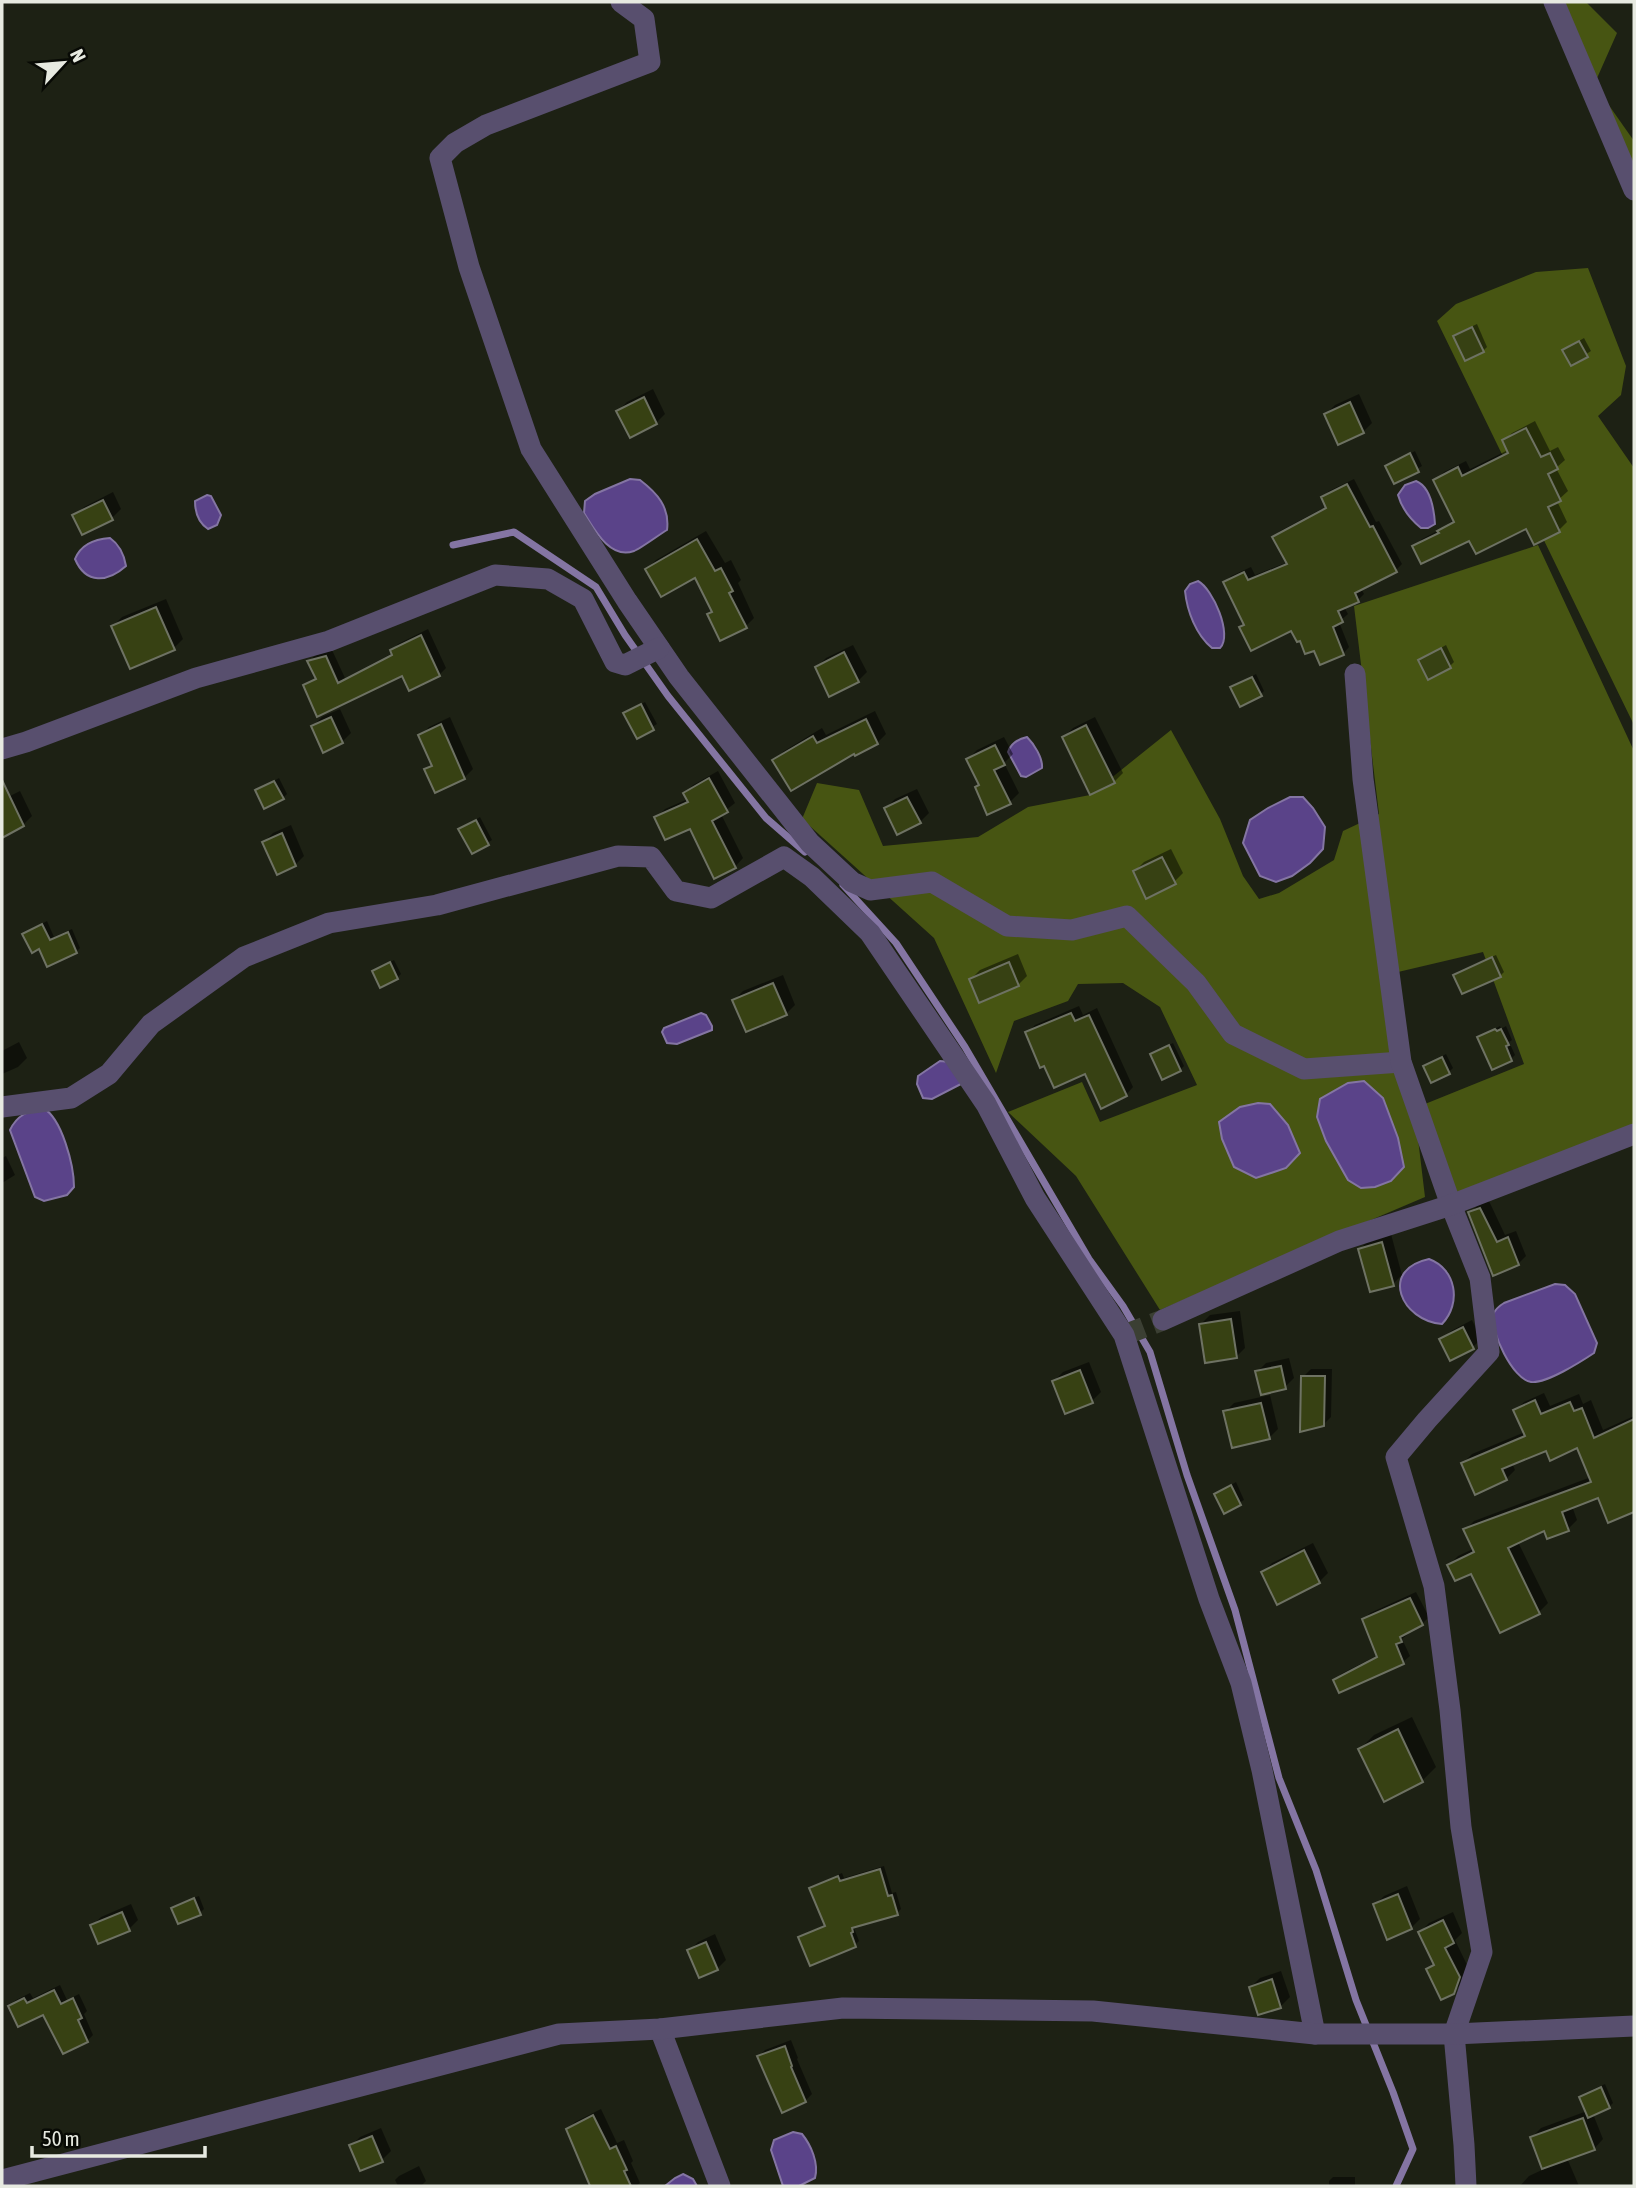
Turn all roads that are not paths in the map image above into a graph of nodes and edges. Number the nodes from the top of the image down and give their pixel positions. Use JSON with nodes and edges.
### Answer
{"nodes":[{"id":1,"x":621,"y":2,"type":"edge"},
{"id":2,"x":1554,"y":2,"type":"edge"},
{"id":3,"x":1634,"y":190,"type":"edge"},
{"id":4,"x":659,"y":648,"type":"junction"},
{"id":5,"x":1355,"y":674,"type":"dead end"},
{"id":6,"x":2,"y":749,"type":"edge"},
{"id":7,"x":1401,"y":1062,"type":"junction"},
{"id":8,"x":2,"y":1107,"type":"edge"},
{"id":9,"x":1634,"y":1134,"type":"edge"},
{"id":10,"x":1451,"y":1205,"type":"junction"},
{"id":11,"x":1163,"y":1320,"type":"tunnel mouth"},
{"id":12,"x":1634,"y":2026,"type":"edge"},
{"id":13,"x":660,"y":2029,"type":"junction"},
{"id":14,"x":1315,"y":2034,"type":"junction"},
{"id":15,"x":1454,"y":2034,"type":"junction"},
{"id":16,"x":2,"y":2180,"type":"edge"},
{"id":17,"x":720,"y":2186,"type":"edge"},
{"id":18,"x":1466,"y":2186,"type":"edge"}],
"edges":[{"from":1,"to":4,"type":"street"},
{"from":2,"to":3,"type":"street"},
{"from":4,"to":6,"type":"street"},
{"from":4,"to":7,"type":"street"},
{"from":5,"to":7,"type":"street"},
{"from":7,"to":10,"type":"street"},
{"from":8,"to":14,"type":"street"},
{"from":9,"to":10,"type":"street"},
{"from":10,"to":11,"type":"street"},
{"from":10,"to":15,"type":"street"},
{"from":12,"to":15,"type":"street"},
{"from":13,"to":14,"type":"street"},
{"from":13,"to":16,"type":"street"},
{"from":13,"to":17,"type":"street"},
{"from":14,"to":15,"type":"street"},
{"from":15,"to":18,"type":"street"}]}
